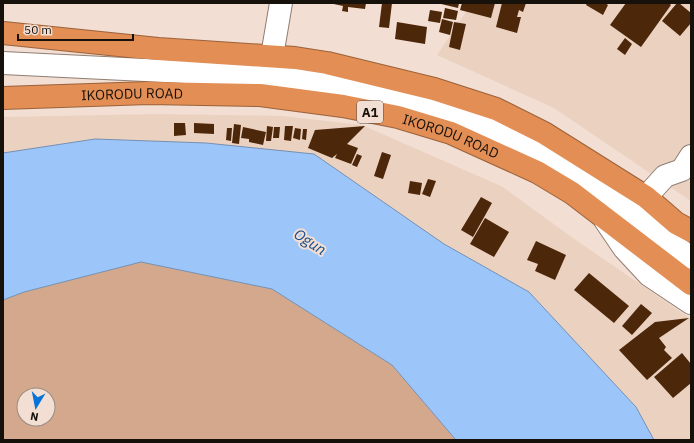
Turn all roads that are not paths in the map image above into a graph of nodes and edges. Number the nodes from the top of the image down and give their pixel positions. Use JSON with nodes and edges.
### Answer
{"nodes":[{"id":1,"x":281,"y":3,"type":"edge"},
{"id":2,"x":3,"y":33,"type":"edge"},
{"id":3,"x":272,"y":56,"type":"junction"},
{"id":4,"x":3,"y":63,"type":"edge"},
{"id":5,"x":3,"y":98,"type":"edge"},
{"id":6,"x":691,"y":156,"type":"edge"},
{"id":7,"x":646,"y":197,"type":"junction"},
{"id":8,"x":602,"y":216,"type":"junction"},
{"id":9,"x":691,"y":231,"type":"edge"},
{"id":10,"x":691,"y":258,"type":"edge"},
{"id":11,"x":691,"y":284,"type":"edge"},
{"id":12,"x":691,"y":303,"type":"edge"}],
"edges":[{"from":1,"to":3,"type":"street"},
{"from":2,"to":3,"type":"highway"},
{"from":3,"to":7,"type":"highway"},
{"from":4,"to":10,"type":"street"},
{"from":5,"to":8,"type":"highway","name":"IKORODU ROAD","number":"A1"},
{"from":6,"to":7,"type":"street"},
{"from":7,"to":9,"type":"highway"},
{"from":8,"to":11,"type":"highway","name":"IKORODU ROAD","number":"A1"},
{"from":8,"to":12,"type":"street"}]}
